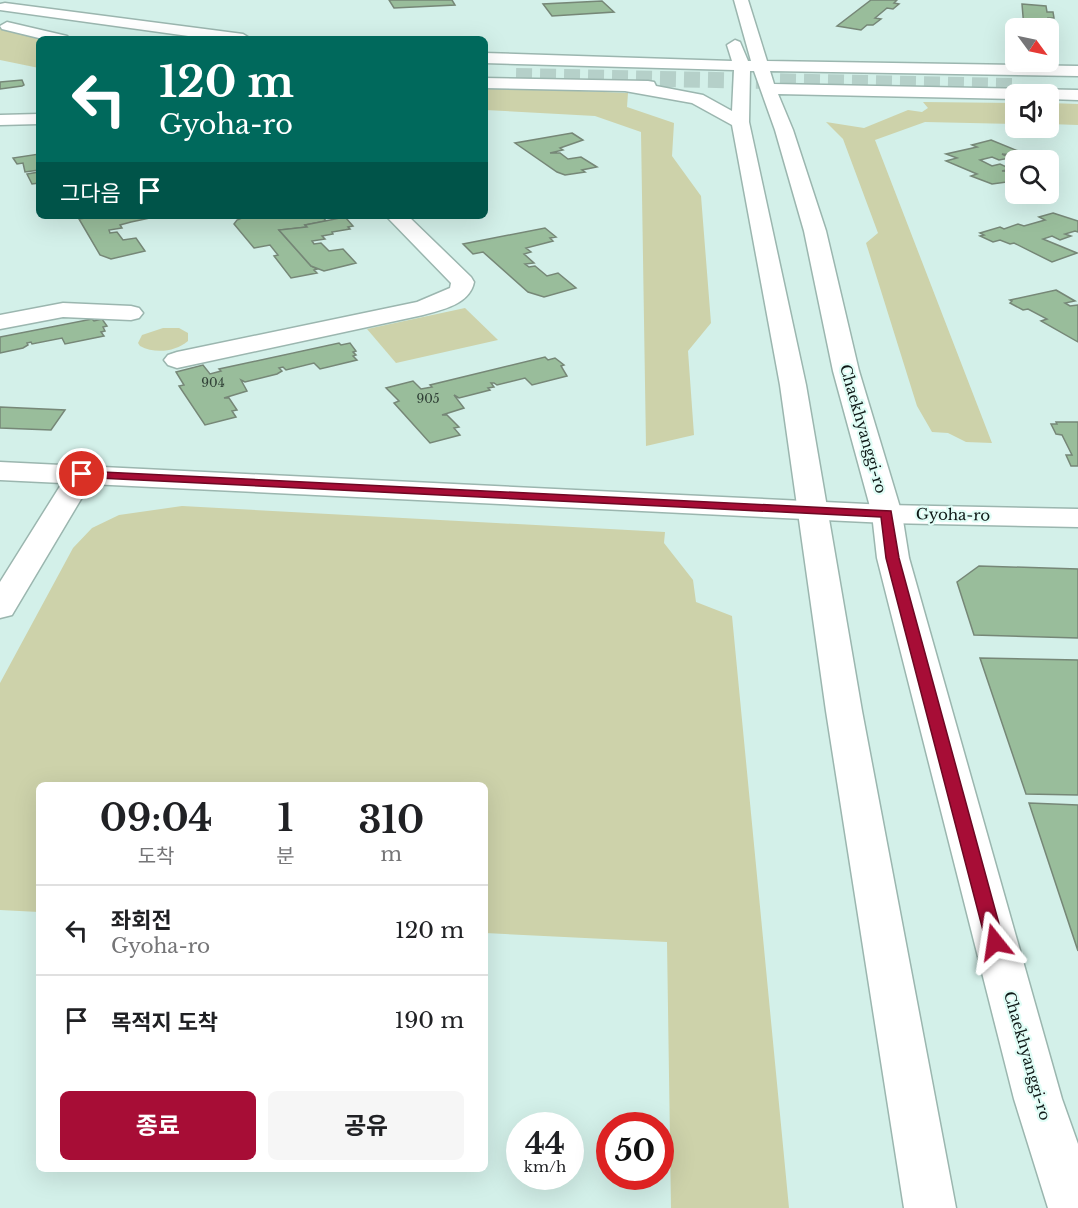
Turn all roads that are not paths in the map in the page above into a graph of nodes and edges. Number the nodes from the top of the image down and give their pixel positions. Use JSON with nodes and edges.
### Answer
{"nodes":[{"id":1,"x":722,"y":0,"type":"edge"},
{"id":2,"x":741,"y":0,"type":"edge"},
{"id":3,"x":1,"y":14,"type":"edge"},
{"id":4,"x":68,"y":36,"type":"edge"},
{"id":5,"x":156,"y":36,"type":"edge"},
{"id":6,"x":214,"y":36,"type":"edge"},
{"id":7,"x":728,"y":40,"type":"junction"},
{"id":8,"x":488,"y":58,"type":"edge"},
{"id":9,"x":621,"y":62,"type":"junction"},
{"id":10,"x":648,"y":63,"type":"junction"},
{"id":11,"x":751,"y":66,"type":"junction"},
{"id":12,"x":488,"y":67,"type":"edge"},
{"id":13,"x":851,"y":68,"type":"junction"},
{"id":14,"x":897,"y":68,"type":"junction"},
{"id":15,"x":1078,"y":71,"type":"edge"},
{"id":16,"x":488,"y":74,"type":"edge"},
{"id":17,"x":1078,"y":79,"type":"edge"},
{"id":18,"x":488,"y":83,"type":"edge"},
{"id":19,"x":619,"y":85,"type":"junction"},
{"id":20,"x":742,"y":88,"type":"junction"},
{"id":21,"x":1078,"y":88,"type":"edge"},
{"id":22,"x":767,"y":89,"type":"junction"},
{"id":23,"x":897,"y":92,"type":"junction"},
{"id":24,"x":1078,"y":94,"type":"edge"},
{"id":25,"x":815,"y":107,"type":"dead end"},
{"id":26,"x":36,"y":119,"type":"edge"},
{"id":27,"x":0,"y":120,"type":"edge"},
{"id":28,"x":740,"y":123,"type":"junction"},
{"id":29,"x":399,"y":219,"type":"edge"},
{"id":30,"x":131,"y":313,"type":"dead end"},
{"id":31,"x":0,"y":322,"type":"edge"},
{"id":32,"x":177,"y":360,"type":"dead end"},
{"id":33,"x":0,"y":471,"type":"edge"},
{"id":34,"x":82,"y":474,"type":"junction"},
{"id":35,"x":812,"y":510,"type":"junction"},
{"id":36,"x":886,"y":514,"type":"junction"},
{"id":37,"x":1078,"y":518,"type":"edge"},
{"id":38,"x":0,"y":608,"type":"edge"},
{"id":39,"x":930,"y":1208,"type":"edge"},
{"id":40,"x":1074,"y":1208,"type":"edge"}],
"edges":[{"from":1,"to":7,"type":"main road","name":"Chaekhyanggi-ro"},
{"from":2,"to":7,"type":"main road","name":"Chaekhyanggi-ro"},
{"from":3,"to":4,"type":"main road"},
{"from":3,"to":5,"type":"main road"},
{"from":3,"to":6,"type":"main road"},
{"from":7,"to":10,"type":"main road"},
{"from":7,"to":11,"type":"main road","name":"Chaekhyanggi-ro"},
{"from":7,"to":13,"type":"main road"},
{"from":8,"to":9,"type":"main road"},
{"from":9,"to":10,"type":"main road"},
{"from":9,"to":19,"type":"main road"},
{"from":10,"to":11,"type":"main road"},
{"from":11,"to":13,"type":"main road"},
{"from":11,"to":20,"type":"main road","name":"Chaekhyanggi-ro"},
{"from":11,"to":22,"type":"main road","name":"Chaekhyanggi-ro"},
{"from":12,"to":16,"type":"main road"},
{"from":13,"to":14,"type":"main road"},
{"from":14,"to":15,"type":"main road"},
{"from":14,"to":23,"type":"main road"},
{"from":17,"to":21,"type":"main road"},
{"from":18,"to":19,"type":"main road"},
{"from":19,"to":20,"type":"main road"},
{"from":19,"to":28,"type":"main road"},
{"from":20,"to":22,"type":"main road"},
{"from":20,"to":28,"type":"main road","name":"Chaekhyanggi-ro"},
{"from":22,"to":23,"type":"main road"},
{"from":22,"to":36,"type":"main road","name":"Chaekhyanggi-ro"},
{"from":23,"to":24,"type":"main road"},
{"from":23,"to":25,"type":"main road"},
{"from":26,"to":27,"type":"main road"},
{"from":28,"to":35,"type":"main road","name":"Chaekhyanggi-ro"},
{"from":29,"to":32,"type":"main road"},
{"from":30,"to":31,"type":"main road"},
{"from":33,"to":34,"type":"main road","name":"Gyoha-ro"},
{"from":34,"to":35,"type":"main road","name":"Gyoha-ro"},
{"from":34,"to":38,"type":"main road"},
{"from":35,"to":36,"type":"main road","name":"Gyoha-ro"},
{"from":35,"to":39,"type":"main road","name":"Chaekhyanggi-ro"},
{"from":36,"to":37,"type":"main road","name":"Gyoha-ro"},
{"from":36,"to":40,"type":"main road","name":"Chaekhyanggi-ro"}]}
